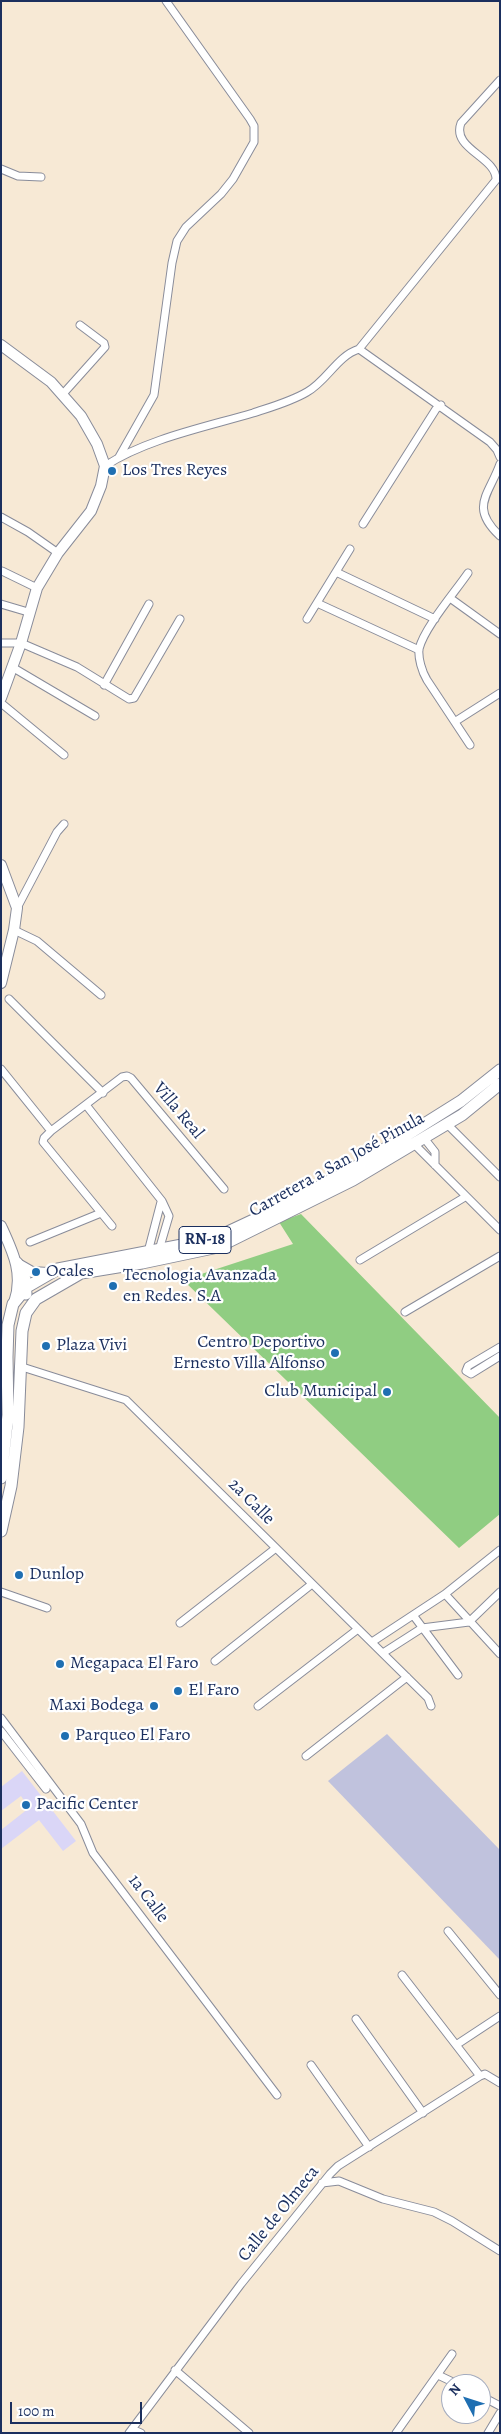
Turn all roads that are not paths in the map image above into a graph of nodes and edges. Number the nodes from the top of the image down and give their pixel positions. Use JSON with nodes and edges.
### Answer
{"nodes":[{"id":1,"x":166,"y":1,"type":"edge"},
{"id":2,"x":500,"y":80,"type":"edge"},
{"id":3,"x":1,"y":169,"type":"edge"},
{"id":4,"x":42,"y":177,"type":"dead end"},
{"id":5,"x":498,"y":180,"type":"edge"},
{"id":6,"x":80,"y":325,"type":"dead end"},
{"id":7,"x":1,"y":345,"type":"edge"},
{"id":8,"x":359,"y":349,"type":"junction"},
{"id":9,"x":62,"y":395,"type":"junction"},
{"id":10,"x":441,"y":405,"type":"junction"},
{"id":11,"x":119,"y":456,"type":"junction"},
{"id":12,"x":500,"y":457,"type":"edge"},
{"id":13,"x":500,"y":464,"type":"edge"},
{"id":14,"x":105,"y":466,"type":"junction"},
{"id":15,"x":1,"y":517,"type":"edge"},
{"id":16,"x":363,"y":524,"type":"dead end"},
{"id":17,"x":500,"y":536,"type":"edge"},
{"id":18,"x":350,"y":549,"type":"dead end"},
{"id":19,"x":58,"y":553,"type":"junction"},
{"id":20,"x":2,"y":571,"type":"edge"},
{"id":21,"x":336,"y":572,"type":"junction"},
{"id":22,"x":468,"y":573,"type":"dead end"},
{"id":23,"x":37,"y":588,"type":"junction"},
{"id":24,"x":450,"y":598,"type":"junction"},
{"id":25,"x":317,"y":603,"type":"junction"},
{"id":26,"x":1,"y":604,"type":"edge"},
{"id":27,"x":149,"y":604,"type":"dead end"},
{"id":28,"x":28,"y":612,"type":"junction"},
{"id":29,"x":180,"y":619,"type":"dead end"},
{"id":30,"x":435,"y":619,"type":"junction"},
{"id":31,"x":307,"y":620,"type":"dead end"},
{"id":32,"x":500,"y":634,"type":"edge"},
{"id":33,"x":1,"y":643,"type":"edge"},
{"id":34,"x":21,"y":643,"type":"junction"},
{"id":35,"x":419,"y":650,"type":"junction"},
{"id":36,"x":12,"y":667,"type":"junction"},
{"id":37,"x":104,"y":684,"type":"junction"},
{"id":38,"x":500,"y":693,"type":"edge"},
{"id":39,"x":1,"y":698,"type":"edge"},
{"id":40,"x":1,"y":703,"type":"edge"},
{"id":41,"x":95,"y":716,"type":"dead end"},
{"id":42,"x":456,"y":721,"type":"junction"},
{"id":43,"x":470,"y":745,"type":"dead end"},
{"id":44,"x":64,"y":756,"type":"dead end"},
{"id":45,"x":64,"y":824,"type":"dead end"},
{"id":46,"x":1,"y":865,"type":"edge"},
{"id":47,"x":16,"y":908,"type":"junction"},
{"id":48,"x":14,"y":930,"type":"junction"},
{"id":49,"x":1,"y":983,"type":"edge"},
{"id":50,"x":101,"y":995,"type":"dead end"},
{"id":51,"x":9,"y":999,"type":"dead end"},
{"id":52,"x":1,"y":1069,"type":"edge"},
{"id":53,"x":500,"y":1070,"type":"edge"},
{"id":54,"x":500,"y":1084,"type":"edge"},
{"id":55,"x":102,"y":1093,"type":"junction"},
{"id":56,"x":86,"y":1104,"type":"junction"},
{"id":57,"x":447,"y":1124,"type":"junction"},
{"id":58,"x":52,"y":1131,"type":"junction"},
{"id":59,"x":422,"y":1143,"type":"junction"},
{"id":60,"x":435,"y":1165,"type":"junction"},
{"id":61,"x":500,"y":1177,"type":"edge"},
{"id":62,"x":224,"y":1189,"type":"dead end"},
{"id":63,"x":465,"y":1197,"type":"junction"},
{"id":64,"x":162,"y":1201,"type":"junction"},
{"id":65,"x":101,"y":1212,"type":"junction"},
{"id":66,"x":1,"y":1226,"type":"edge"},
{"id":67,"x":112,"y":1226,"type":"dead end"},
{"id":68,"x":500,"y":1230,"type":"edge"},
{"id":69,"x":30,"y":1242,"type":"dead end"},
{"id":70,"x":153,"y":1251,"type":"junction"},
{"id":71,"x":500,"y":1256,"type":"edge"},
{"id":72,"x":360,"y":1260,"type":"dead end"},
{"id":73,"x":18,"y":1264,"type":"junction"},
{"id":74,"x":48,"y":1273,"type":"junction"},
{"id":75,"x":27,"y":1287,"type":"junction"},
{"id":76,"x":13,"y":1304,"type":"junction"},
{"id":77,"x":405,"y":1312,"type":"dead end"},
{"id":78,"x":500,"y":1347,"type":"edge"},
{"id":79,"x":20,"y":1348,"type":"junction"},
{"id":80,"x":500,"y":1356,"type":"edge"},
{"id":81,"x":16,"y":1373,"type":"junction"},
{"id":82,"x":2,"y":1472,"type":"edge"},
{"id":83,"x":1,"y":1531,"type":"edge"},
{"id":84,"x":276,"y":1548,"type":"junction"},
{"id":85,"x":500,"y":1550,"type":"edge"},
{"id":86,"x":312,"y":1584,"type":"junction"},
{"id":87,"x":1,"y":1592,"type":"edge"},
{"id":88,"x":500,"y":1592,"type":"edge"},
{"id":89,"x":445,"y":1594,"type":"junction"},
{"id":90,"x":47,"y":1608,"type":"dead end"},
{"id":91,"x":413,"y":1615,"type":"junction"},
{"id":92,"x":469,"y":1622,"type":"junction"},
{"id":93,"x":180,"y":1624,"type":"dead end"},
{"id":94,"x":422,"y":1628,"type":"junction"},
{"id":95,"x":358,"y":1629,"type":"junction"},
{"id":96,"x":372,"y":1642,"type":"junction"},
{"id":97,"x":383,"y":1653,"type":"junction"},
{"id":98,"x":500,"y":1654,"type":"edge"},
{"id":99,"x":215,"y":1660,"type":"dead end"},
{"id":100,"x":458,"y":1675,"type":"dead end"},
{"id":101,"x":408,"y":1677,"type":"junction"},
{"id":102,"x":258,"y":1706,"type":"dead end"},
{"id":103,"x":431,"y":1706,"type":"dead end"},
{"id":104,"x":1,"y":1718,"type":"edge"},
{"id":105,"x":1,"y":1732,"type":"edge"},
{"id":106,"x":306,"y":1756,"type":"dead end"},
{"id":107,"x":46,"y":1789,"type":"dead end"},
{"id":108,"x":448,"y":1931,"type":"dead end"},
{"id":109,"x":402,"y":1975,"type":"dead end"},
{"id":110,"x":500,"y":1995,"type":"edge"},
{"id":111,"x":500,"y":2016,"type":"edge"},
{"id":112,"x":356,"y":2019,"type":"dead end"},
{"id":113,"x":456,"y":2045,"type":"junction"},
{"id":114,"x":311,"y":2064,"type":"dead end"},
{"id":115,"x":480,"y":2076,"type":"junction"},
{"id":116,"x":500,"y":2083,"type":"edge"},
{"id":117,"x":277,"y":2095,"type":"dead end"},
{"id":118,"x":423,"y":2113,"type":"junction"},
{"id":119,"x":369,"y":2147,"type":"junction"},
{"id":120,"x":322,"y":2183,"type":"junction"},
{"id":121,"x":500,"y":2251,"type":"edge"},
{"id":122,"x":452,"y":2354,"type":"dead end"},
{"id":123,"x":175,"y":2370,"type":"junction"},
{"id":124,"x":438,"y":2375,"type":"junction"},
{"id":125,"x":441,"y":2376,"type":"edge"},
{"id":126,"x":500,"y":2413,"type":"edge"},
{"id":127,"x":131,"y":2431,"type":"edge"},
{"id":128,"x":141,"y":2433,"type":"edge"},
{"id":129,"x":249,"y":2433,"type":"edge"},
{"id":130,"x":396,"y":2433,"type":"edge"},
{"id":131,"x":488,"y":2433,"type":"edge"}],
"edges":[{"from":1,"to":11,"type":"street"},
{"from":2,"to":5,"type":"street"},
{"from":3,"to":4,"type":"street"},
{"from":5,"to":8,"type":"street"},
{"from":6,"to":9,"type":"street"},
{"from":7,"to":9,"type":"street"},
{"from":8,"to":10,"type":"street"},
{"from":8,"to":11,"type":"street"},
{"from":9,"to":14,"type":"street"},
{"from":10,"to":12,"type":"street"},
{"from":10,"to":16,"type":"street"},
{"from":11,"to":14,"type":"street"},
{"from":13,"to":17,"type":"street"},
{"from":14,"to":19,"type":"street"},
{"from":15,"to":19,"type":"street"},
{"from":18,"to":21,"type":"street"},
{"from":19,"to":23,"type":"street"},
{"from":20,"to":23,"type":"street"},
{"from":21,"to":25,"type":"street"},
{"from":21,"to":30,"type":"street"},
{"from":22,"to":24,"type":"street"},
{"from":23,"to":28,"type":"street"},
{"from":24,"to":30,"type":"street"},
{"from":24,"to":32,"type":"street"},
{"from":25,"to":31,"type":"street"},
{"from":25,"to":35,"type":"street"},
{"from":26,"to":28,"type":"street"},
{"from":27,"to":37,"type":"street"},
{"from":28,"to":34,"type":"street"},
{"from":29,"to":37,"type":"street"},
{"from":30,"to":35,"type":"street"},
{"from":33,"to":34,"type":"street"},
{"from":34,"to":36,"type":"street"},
{"from":34,"to":37,"type":"street"},
{"from":35,"to":42,"type":"street"},
{"from":36,"to":39,"type":"street"},
{"from":36,"to":41,"type":"street"},
{"from":38,"to":42,"type":"street"},
{"from":40,"to":44,"type":"street"},
{"from":42,"to":43,"type":"street"},
{"from":45,"to":47,"type":"street"},
{"from":46,"to":47,"type":"street"},
{"from":47,"to":48,"type":"street"},
{"from":48,"to":49,"type":"street"},
{"from":48,"to":50,"type":"street"},
{"from":51,"to":55,"type":"street"},
{"from":52,"to":58,"type":"street"},
{"from":53,"to":70,"type":"main road","name":"Carretera a San José Pinula","number":"RN-18"},
{"from":54,"to":57,"type":"main road","name":"Carretera a San José Pinula","number":"RN-18"},
{"from":55,"to":56,"type":"street","name":"Villa Real"},
{"from":55,"to":62,"type":"street","name":"Villa Real"},
{"from":56,"to":58,"type":"street","name":"Villa Real"},
{"from":56,"to":64,"type":"street"},
{"from":57,"to":59,"type":"main road","name":"Carretera a San José Pinula","number":"RN-18"},
{"from":57,"to":61,"type":"street"},
{"from":58,"to":65,"type":"street"},
{"from":59,"to":60,"type":"street"},
{"from":59,"to":60,"type":"street"},
{"from":59,"to":79,"type":"main road","name":"Carretera a San José Pinula","number":"RN-18"},
{"from":60,"to":63,"type":"street"},
{"from":63,"to":68,"type":"street"},
{"from":63,"to":72,"type":"street"},
{"from":64,"to":70,"type":"street"},
{"from":64,"to":70,"type":"street"},
{"from":65,"to":67,"type":"street"},
{"from":65,"to":69,"type":"street"},
{"from":66,"to":73,"type":"street"},
{"from":70,"to":74,"type":"main road","name":"Carretera a San José Pinula","number":"RN-18"},
{"from":71,"to":77,"type":"street"},
{"from":73,"to":74,"type":"street"},
{"from":73,"to":75,"type":"main road"},
{"from":73,"to":76,"type":"street"},
{"from":74,"to":75,"type":"main road","name":"Carretera a San José Pinula","number":"RN-18"},
{"from":75,"to":76,"type":"main road","name":"Carretera a San José Pinula","number":"RN-18"},
{"from":75,"to":79,"type":"main road"},
{"from":76,"to":81,"type":"main road","name":"Carretera a San José Pinula","number":"RN-18"},
{"from":78,"to":80,"type":"street"},
{"from":79,"to":81,"type":"main road","name":"Carretera a San José Pinula","number":"RN-18"},
{"from":81,"to":82,"type":"main road","name":"Carretera a San José Pinula","number":"RN-18"},
{"from":81,"to":83,"type":"main road","name":"Carretera a San José Pinula","number":"RN-18"},
{"from":81,"to":84,"type":"street","name":"2a Calle"},
{"from":84,"to":86,"type":"street","name":"2a Calle"},
{"from":84,"to":93,"type":"street"},
{"from":85,"to":89,"type":"street"},
{"from":86,"to":95,"type":"street","name":"2a Calle"},
{"from":86,"to":99,"type":"street"},
{"from":87,"to":90,"type":"street"},
{"from":88,"to":92,"type":"street"},
{"from":89,"to":91,"type":"street"},
{"from":89,"to":92,"type":"street"},
{"from":91,"to":94,"type":"street"},
{"from":91,"to":96,"type":"street"},
{"from":92,"to":94,"type":"street"},
{"from":92,"to":98,"type":"street"},
{"from":94,"to":97,"type":"street"},
{"from":94,"to":100,"type":"street"},
{"from":95,"to":96,"type":"street","name":"2a Calle"},
{"from":95,"to":102,"type":"street"},
{"from":96,"to":97,"type":"street","name":"2a Calle"},
{"from":97,"to":101,"type":"street","name":"2a Calle"},
{"from":101,"to":103,"type":"street","name":"2a Calle"},
{"from":101,"to":106,"type":"street"},
{"from":104,"to":117,"type":"street","name":"1a Calle"},
{"from":105,"to":107,"type":"street"},
{"from":108,"to":110,"type":"street"},
{"from":109,"to":113,"type":"street"},
{"from":111,"to":113,"type":"street"},
{"from":112,"to":118,"type":"street"},
{"from":113,"to":115,"type":"street"},
{"from":114,"to":119,"type":"street"},
{"from":115,"to":116,"type":"street"},
{"from":115,"to":118,"type":"street","name":"Calle de Olmeca"},
{"from":118,"to":119,"type":"street","name":"Calle de Olmeca"},
{"from":119,"to":120,"type":"street","name":"Calle de Olmeca"},
{"from":120,"to":121,"type":"street"},
{"from":120,"to":123,"type":"street","name":"Calle de Olmeca"},
{"from":122,"to":124,"type":"street"},
{"from":123,"to":127,"type":"street","name":"Calle de Olmeca"},
{"from":123,"to":129,"type":"street"},
{"from":124,"to":125,"type":"street"},
{"from":124,"to":130,"type":"street"},
{"from":126,"to":131,"type":"street"},
{"from":127,"to":128,"type":"street"}]}
